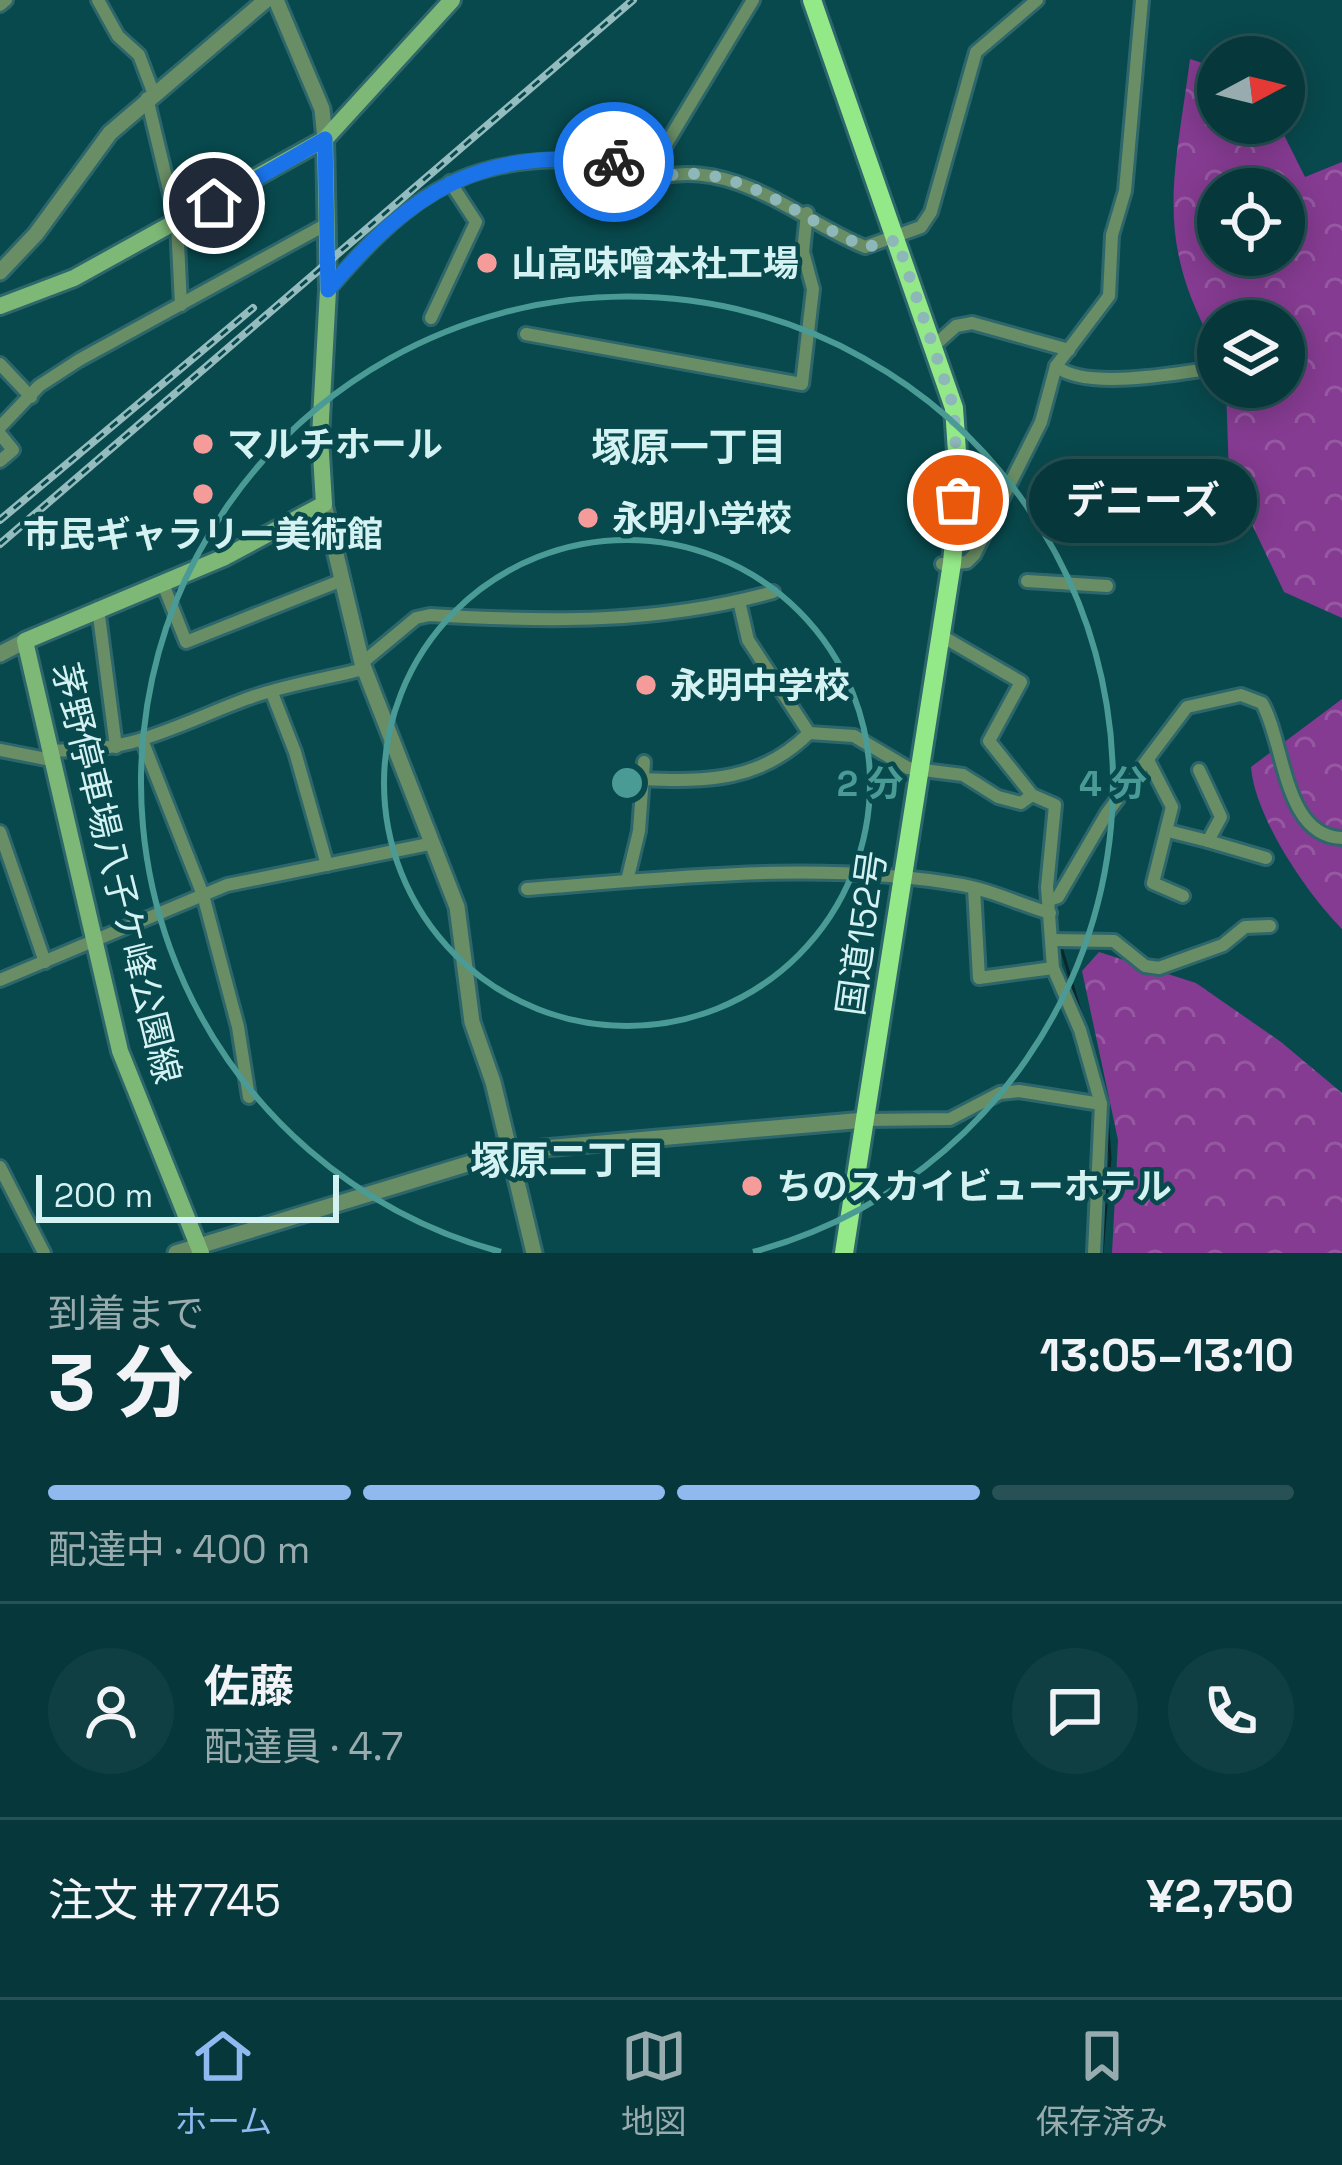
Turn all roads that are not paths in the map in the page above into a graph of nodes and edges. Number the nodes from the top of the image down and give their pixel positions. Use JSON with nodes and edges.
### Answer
{"nodes":[{"id":1,"x":98,"y":0,"type":"edge"},
{"id":2,"x":266,"y":0,"type":"edge"},
{"id":3,"x":276,"y":0,"type":"edge"},
{"id":4,"x":452,"y":0,"type":"edge"},
{"id":5,"x":753,"y":0,"type":"edge"},
{"id":6,"x":812,"y":0,"type":"edge"},
{"id":7,"x":1037,"y":0,"type":"edge"},
{"id":8,"x":1142,"y":0,"type":"edge"},
{"id":9,"x":150,"y":95,"type":"junction"},
{"id":10,"x":325,"y":139,"type":"junction"},
{"id":11,"x":653,"y":166,"type":"junction"},
{"id":12,"x":450,"y":182,"type":"junction"},
{"id":13,"x":807,"y":213,"type":"junction"},
{"id":14,"x":177,"y":223,"type":"junction"},
{"id":15,"x":325,"y":225,"type":"junction"},
{"id":16,"x":897,"y":240,"type":"junction"},
{"id":17,"x":0,"y":272,"type":"edge"},
{"id":18,"x":328,"y":290,"type":"junction"},
{"id":19,"x":181,"y":305,"type":"junction"},
{"id":20,"x":0,"y":306,"type":"edge"},
{"id":21,"x":430,"y":318,"type":"dead end"},
{"id":22,"x":526,"y":334,"type":"dead end"},
{"id":23,"x":935,"y":346,"type":"junction"},
{"id":24,"x":1070,"y":350,"type":"junction"},
{"id":25,"x":0,"y":364,"type":"edge"},
{"id":26,"x":1056,"y":366,"type":"junction"},
{"id":27,"x":1197,"y":371,"type":"edge"},
{"id":28,"x":31,"y":397,"type":"junction"},
{"id":29,"x":0,"y":430,"type":"edge"},
{"id":30,"x":0,"y":461,"type":"edge"},
{"id":31,"x":324,"y":504,"type":"junction"},
{"id":32,"x":947,"y":564,"type":"junction"},
{"id":33,"x":340,"y":581,"type":"junction"},
{"id":34,"x":1027,"y":581,"type":"dead end"},
{"id":35,"x":163,"y":584,"type":"junction"},
{"id":36,"x":1107,"y":586,"type":"dead end"},
{"id":37,"x":773,"y":592,"type":"dead end"},
{"id":38,"x":739,"y":601,"type":"junction"},
{"id":39,"x":98,"y":608,"type":"junction"},
{"id":40,"x":940,"y":635,"type":"junction"},
{"id":41,"x":25,"y":641,"type":"junction"},
{"id":42,"x":0,"y":654,"type":"edge"},
{"id":43,"x":363,"y":666,"type":"junction"},
{"id":44,"x":272,"y":693,"type":"junction"},
{"id":45,"x":809,"y":733,"type":"junction"},
{"id":46,"x":142,"y":740,"type":"junction"},
{"id":47,"x":116,"y":747,"type":"junction"},
{"id":48,"x":0,"y":751,"type":"edge"},
{"id":49,"x":50,"y":755,"type":"junction"},
{"id":50,"x":1149,"y":761,"type":"junction"},
{"id":51,"x":644,"y":762,"type":"dead end"},
{"id":52,"x":918,"y":770,"type":"junction"},
{"id":53,"x":1199,"y":770,"type":"dead end"},
{"id":54,"x":644,"y":779,"type":"junction"},
{"id":55,"x":1032,"y":795,"type":"junction"},
{"id":56,"x":1168,"y":831,"type":"junction"},
{"id":57,"x":0,"y":832,"type":"edge"},
{"id":58,"x":1342,"y":838,"type":"edge"},
{"id":59,"x":1208,"y":841,"type":"junction"},
{"id":60,"x":429,"y":844,"type":"junction"},
{"id":61,"x":1266,"y":858,"type":"dead end"},
{"id":62,"x":327,"y":865,"type":"junction"},
{"id":63,"x":901,"y":879,"type":"junction"},
{"id":64,"x":627,"y":881,"type":"junction"},
{"id":65,"x":974,"y":888,"type":"junction"},
{"id":66,"x":526,"y":889,"type":"dead end"},
{"id":67,"x":203,"y":895,"type":"junction"},
{"id":68,"x":1183,"y":896,"type":"dead end"},
{"id":69,"x":1050,"y":907,"type":"junction"},
{"id":70,"x":1270,"y":926,"type":"dead end"},
{"id":71,"x":1053,"y":940,"type":"junction"},
{"id":72,"x":93,"y":943,"type":"junction"},
{"id":73,"x":45,"y":962,"type":"junction"},
{"id":74,"x":1053,"y":968,"type":"junction"},
{"id":75,"x":0,"y":980,"type":"edge"},
{"id":76,"x":249,"y":1097,"type":"dead end"},
{"id":77,"x":1101,"y":1105,"type":"junction"},
{"id":78,"x":865,"y":1120,"type":"junction"},
{"id":79,"x":510,"y":1151,"type":"junction"},
{"id":80,"x":0,"y":1167,"type":"edge"},
{"id":81,"x":200,"y":1249,"type":"edge"},
{"id":82,"x":44,"y":1253,"type":"edge"},
{"id":83,"x":176,"y":1253,"type":"edge"},
{"id":84,"x":533,"y":1253,"type":"edge"},
{"id":85,"x":844,"y":1253,"type":"edge"},
{"id":86,"x":1094,"y":1253,"type":"edge"}],
"edges":[{"from":1,"to":9,"type":"street"},
{"from":2,"to":9,"type":"street"},
{"from":3,"to":10,"type":"street"},
{"from":4,"to":10,"type":"main road"},
{"from":5,"to":11,"type":"street"},
{"from":6,"to":16,"type":"highway","name":"国道152号"},
{"from":7,"to":16,"type":"street"},
{"from":8,"to":24,"type":"street"},
{"from":9,"to":14,"type":"street"},
{"from":9,"to":17,"type":"street"},
{"from":10,"to":14,"type":"main road"},
{"from":10,"to":15,"type":"main road"},
{"from":11,"to":12,"type":"street"},
{"from":11,"to":13,"type":"street"},
{"from":12,"to":18,"type":"street"},
{"from":12,"to":21,"type":"street"},
{"from":13,"to":16,"type":"street"},
{"from":13,"to":22,"type":"street"},
{"from":14,"to":19,"type":"street"},
{"from":14,"to":20,"type":"main road"},
{"from":15,"to":18,"type":"main road"},
{"from":15,"to":19,"type":"street"},
{"from":16,"to":23,"type":"highway","name":"国道152号"},
{"from":18,"to":31,"type":"main road"},
{"from":19,"to":28,"type":"street"},
{"from":23,"to":24,"type":"street"},
{"from":23,"to":32,"type":"highway","name":"国道152号"},
{"from":24,"to":26,"type":"street"},
{"from":25,"to":28,"type":"street"},
{"from":26,"to":27,"type":"street"},
{"from":26,"to":32,"type":"street"},
{"from":28,"to":29,"type":"street"},
{"from":29,"to":30,"type":"street"},
{"from":31,"to":33,"type":"street"},
{"from":31,"to":35,"type":"main road"},
{"from":32,"to":40,"type":"highway","name":"国道152号"},
{"from":33,"to":35,"type":"street"},
{"from":33,"to":43,"type":"street"},
{"from":34,"to":36,"type":"street"},
{"from":35,"to":39,"type":"main road"},
{"from":37,"to":38,"type":"street"},
{"from":38,"to":43,"type":"street"},
{"from":38,"to":45,"type":"street"},
{"from":39,"to":41,"type":"main road"},
{"from":39,"to":47,"type":"street"},
{"from":40,"to":52,"type":"highway","name":"国道152号"},
{"from":40,"to":55,"type":"street"},
{"from":41,"to":42,"type":"street"},
{"from":41,"to":49,"type":"main road","name":"茅野停車場八子ケ峰公園線"},
{"from":43,"to":44,"type":"street"},
{"from":43,"to":60,"type":"street"},
{"from":44,"to":46,"type":"street"},
{"from":44,"to":62,"type":"street"},
{"from":45,"to":52,"type":"street"},
{"from":45,"to":54,"type":"street"},
{"from":46,"to":47,"type":"street"},
{"from":46,"to":67,"type":"street"},
{"from":47,"to":49,"type":"street"},
{"from":48,"to":49,"type":"street"},
{"from":49,"to":72,"type":"main road","name":"茅野停車場八子ケ峰公園線"},
{"from":50,"to":56,"type":"street"},
{"from":50,"to":58,"type":"street"},
{"from":50,"to":69,"type":"street"},
{"from":51,"to":54,"type":"street"},
{"from":52,"to":55,"type":"street"},
{"from":52,"to":63,"type":"highway","name":"国道152号"},
{"from":53,"to":59,"type":"street"},
{"from":54,"to":64,"type":"street"},
{"from":55,"to":69,"type":"street"},
{"from":56,"to":59,"type":"street"},
{"from":56,"to":68,"type":"street"},
{"from":57,"to":73,"type":"street"},
{"from":59,"to":61,"type":"street"},
{"from":60,"to":62,"type":"street"},
{"from":60,"to":79,"type":"street"},
{"from":62,"to":67,"type":"street"},
{"from":63,"to":64,"type":"street"},
{"from":63,"to":65,"type":"street"},
{"from":63,"to":78,"type":"highway","name":"国道152号"},
{"from":64,"to":66,"type":"street"},
{"from":65,"to":69,"type":"street"},
{"from":65,"to":74,"type":"street"},
{"from":67,"to":72,"type":"street"},
{"from":67,"to":76,"type":"street"},
{"from":69,"to":71,"type":"street"},
{"from":70,"to":71,"type":"street"},
{"from":71,"to":74,"type":"street"},
{"from":72,"to":73,"type":"street"},
{"from":72,"to":81,"type":"main road","name":"茅野停車場八子ケ峰公園線"},
{"from":73,"to":75,"type":"street"},
{"from":74,"to":77,"type":"street"},
{"from":77,"to":78,"type":"street"},
{"from":77,"to":86,"type":"street"},
{"from":78,"to":79,"type":"street"},
{"from":78,"to":85,"type":"highway","name":"国道152号"},
{"from":79,"to":81,"type":"street"},
{"from":79,"to":84,"type":"street"},
{"from":80,"to":82,"type":"street"},
{"from":81,"to":83,"type":"street"}]}
